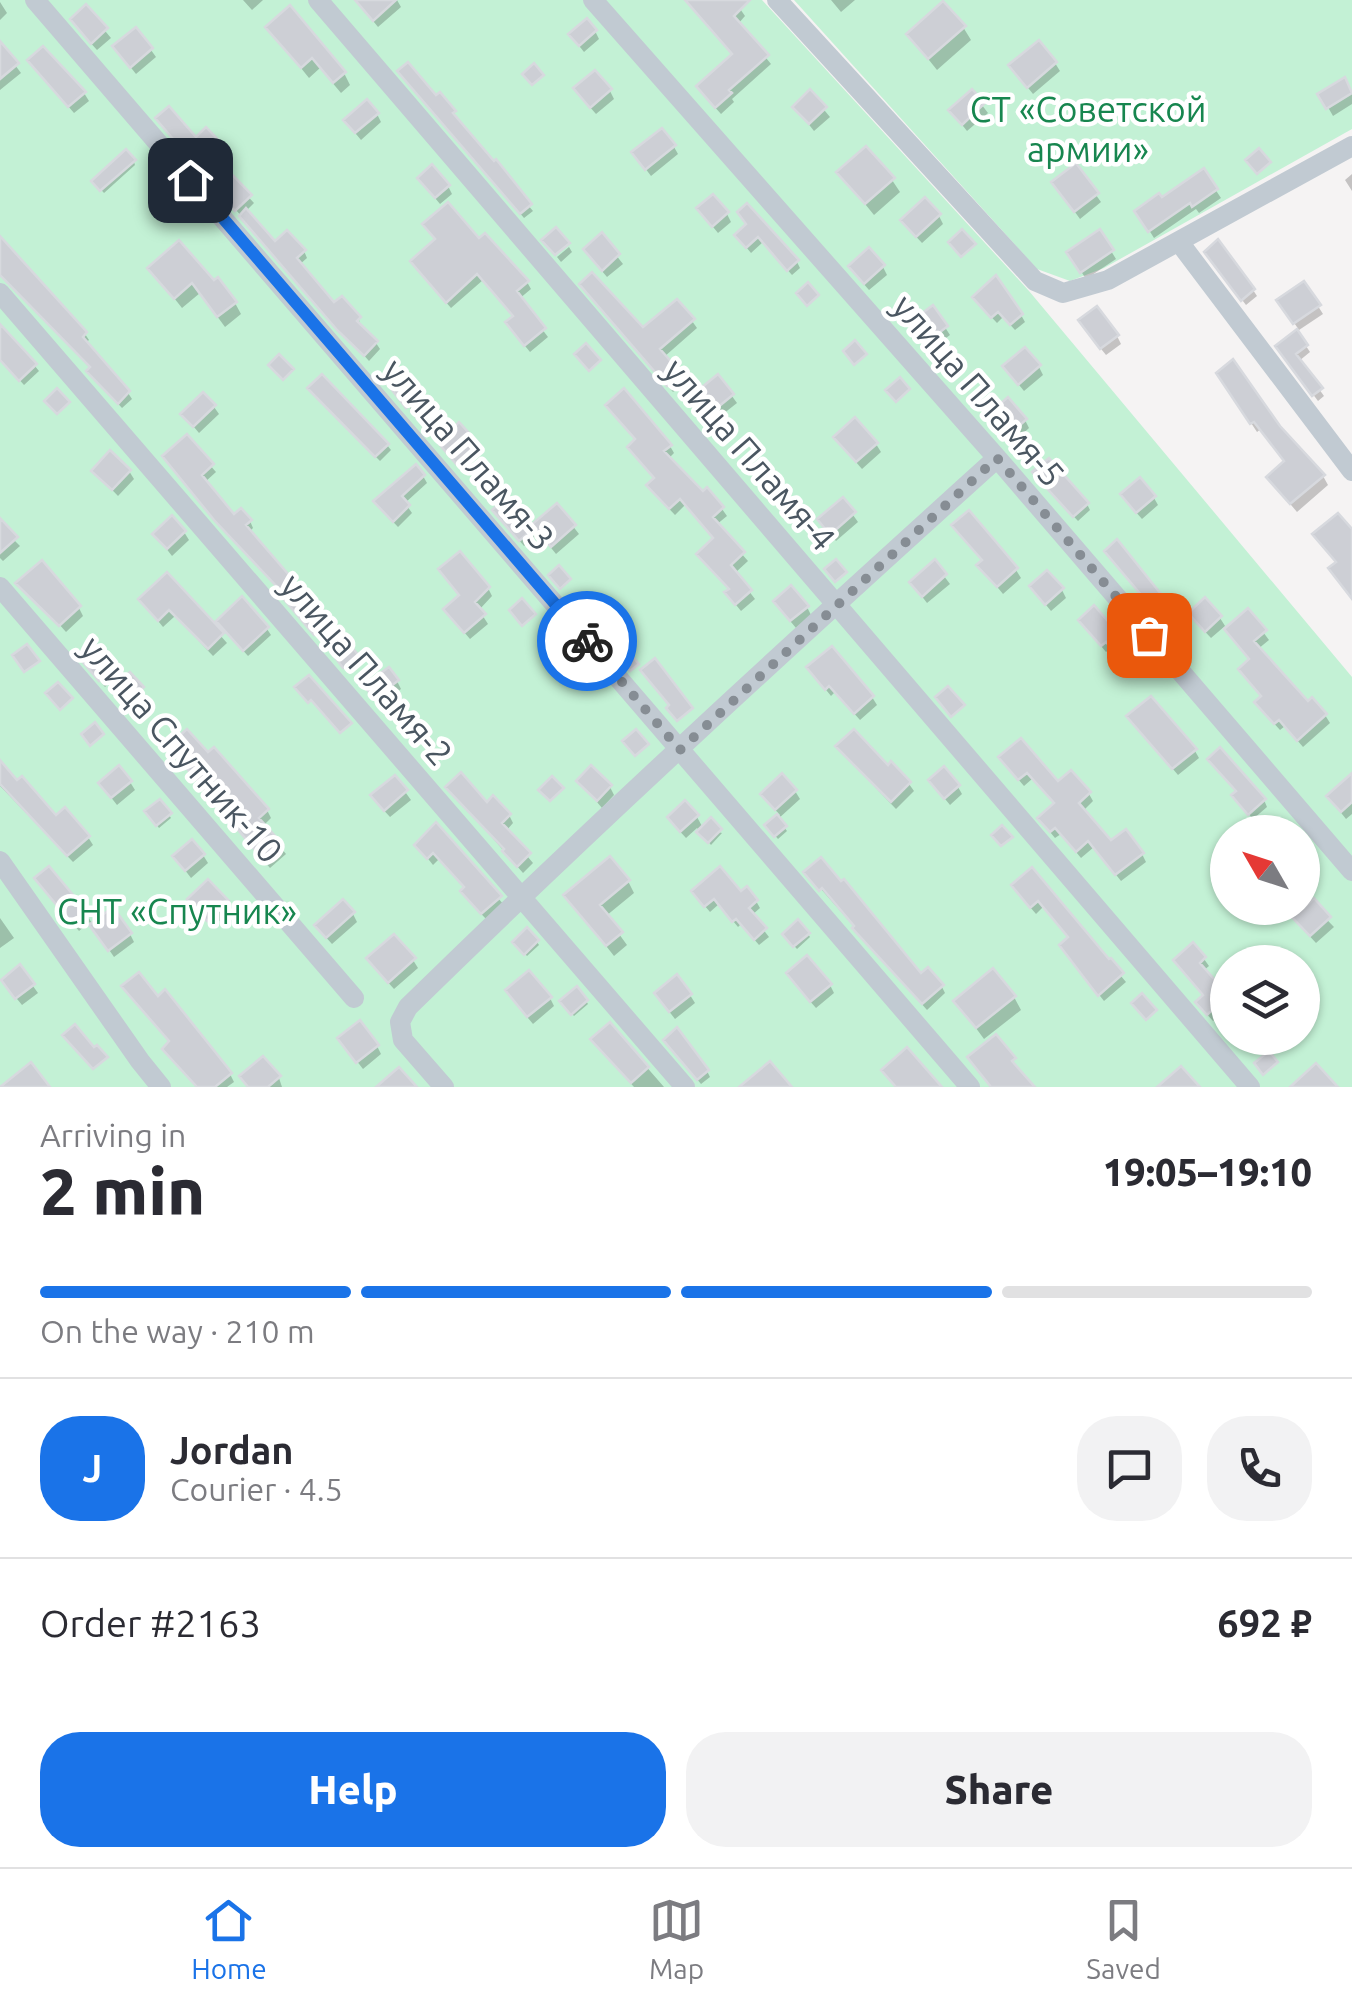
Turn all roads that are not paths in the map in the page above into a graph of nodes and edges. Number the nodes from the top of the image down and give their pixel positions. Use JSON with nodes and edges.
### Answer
{"nodes":[{"id":1,"x":35,"y":0,"type":"edge"},
{"id":2,"x":318,"y":0,"type":"edge"},
{"id":3,"x":593,"y":0,"type":"edge"},
{"id":4,"x":777,"y":0,"type":"edge"},
{"id":5,"x":1352,"y":146,"type":"edge"},
{"id":6,"x":1179,"y":242,"type":"junction"},
{"id":7,"x":0,"y":293,"type":"edge"},
{"id":8,"x":997,"y":458,"type":"junction"},
{"id":9,"x":1352,"y":472,"type":"edge"},
{"id":10,"x":0,"y":588,"type":"edge"},
{"id":11,"x":835,"y":604,"type":"junction"},
{"id":12,"x":680,"y":750,"type":"junction"},
{"id":13,"x":0,"y":861,"type":"edge"},
{"id":14,"x":1352,"y":870,"type":"edge"},
{"id":15,"x":520,"y":897,"type":"junction"},
{"id":16,"x":354,"y":998,"type":"dead end"},
{"id":17,"x":161,"y":1087,"type":"edge"},
{"id":18,"x":444,"y":1087,"type":"edge"},
{"id":19,"x":685,"y":1087,"type":"edge"},
{"id":20,"x":970,"y":1087,"type":"edge"},
{"id":21,"x":1250,"y":1087,"type":"edge"}],
"edges":[{"from":1,"to":12,"type":"street","name":"улица Пламя-3"},
{"from":2,"to":11,"type":"street","name":"улица Пламя-4"},
{"from":3,"to":8,"type":"street","name":"улица Пламя-5"},
{"from":4,"to":6,"type":"street"},
{"from":5,"to":6,"type":"street"},
{"from":6,"to":9,"type":"street"},
{"from":7,"to":15,"type":"street","name":"улица Пламя-2"},
{"from":8,"to":11,"type":"street"},
{"from":8,"to":14,"type":"street","name":"улица Пламя-5"},
{"from":10,"to":16,"type":"street","name":"улица Спутник-10"},
{"from":11,"to":12,"type":"street"},
{"from":11,"to":21,"type":"street","name":"улица Пламя-4"},
{"from":12,"to":15,"type":"street"},
{"from":12,"to":20,"type":"street","name":"улица Пламя-3"},
{"from":13,"to":17,"type":"street"},
{"from":15,"to":18,"type":"street"},
{"from":15,"to":19,"type":"street","name":"улица Пламя-2"}]}
